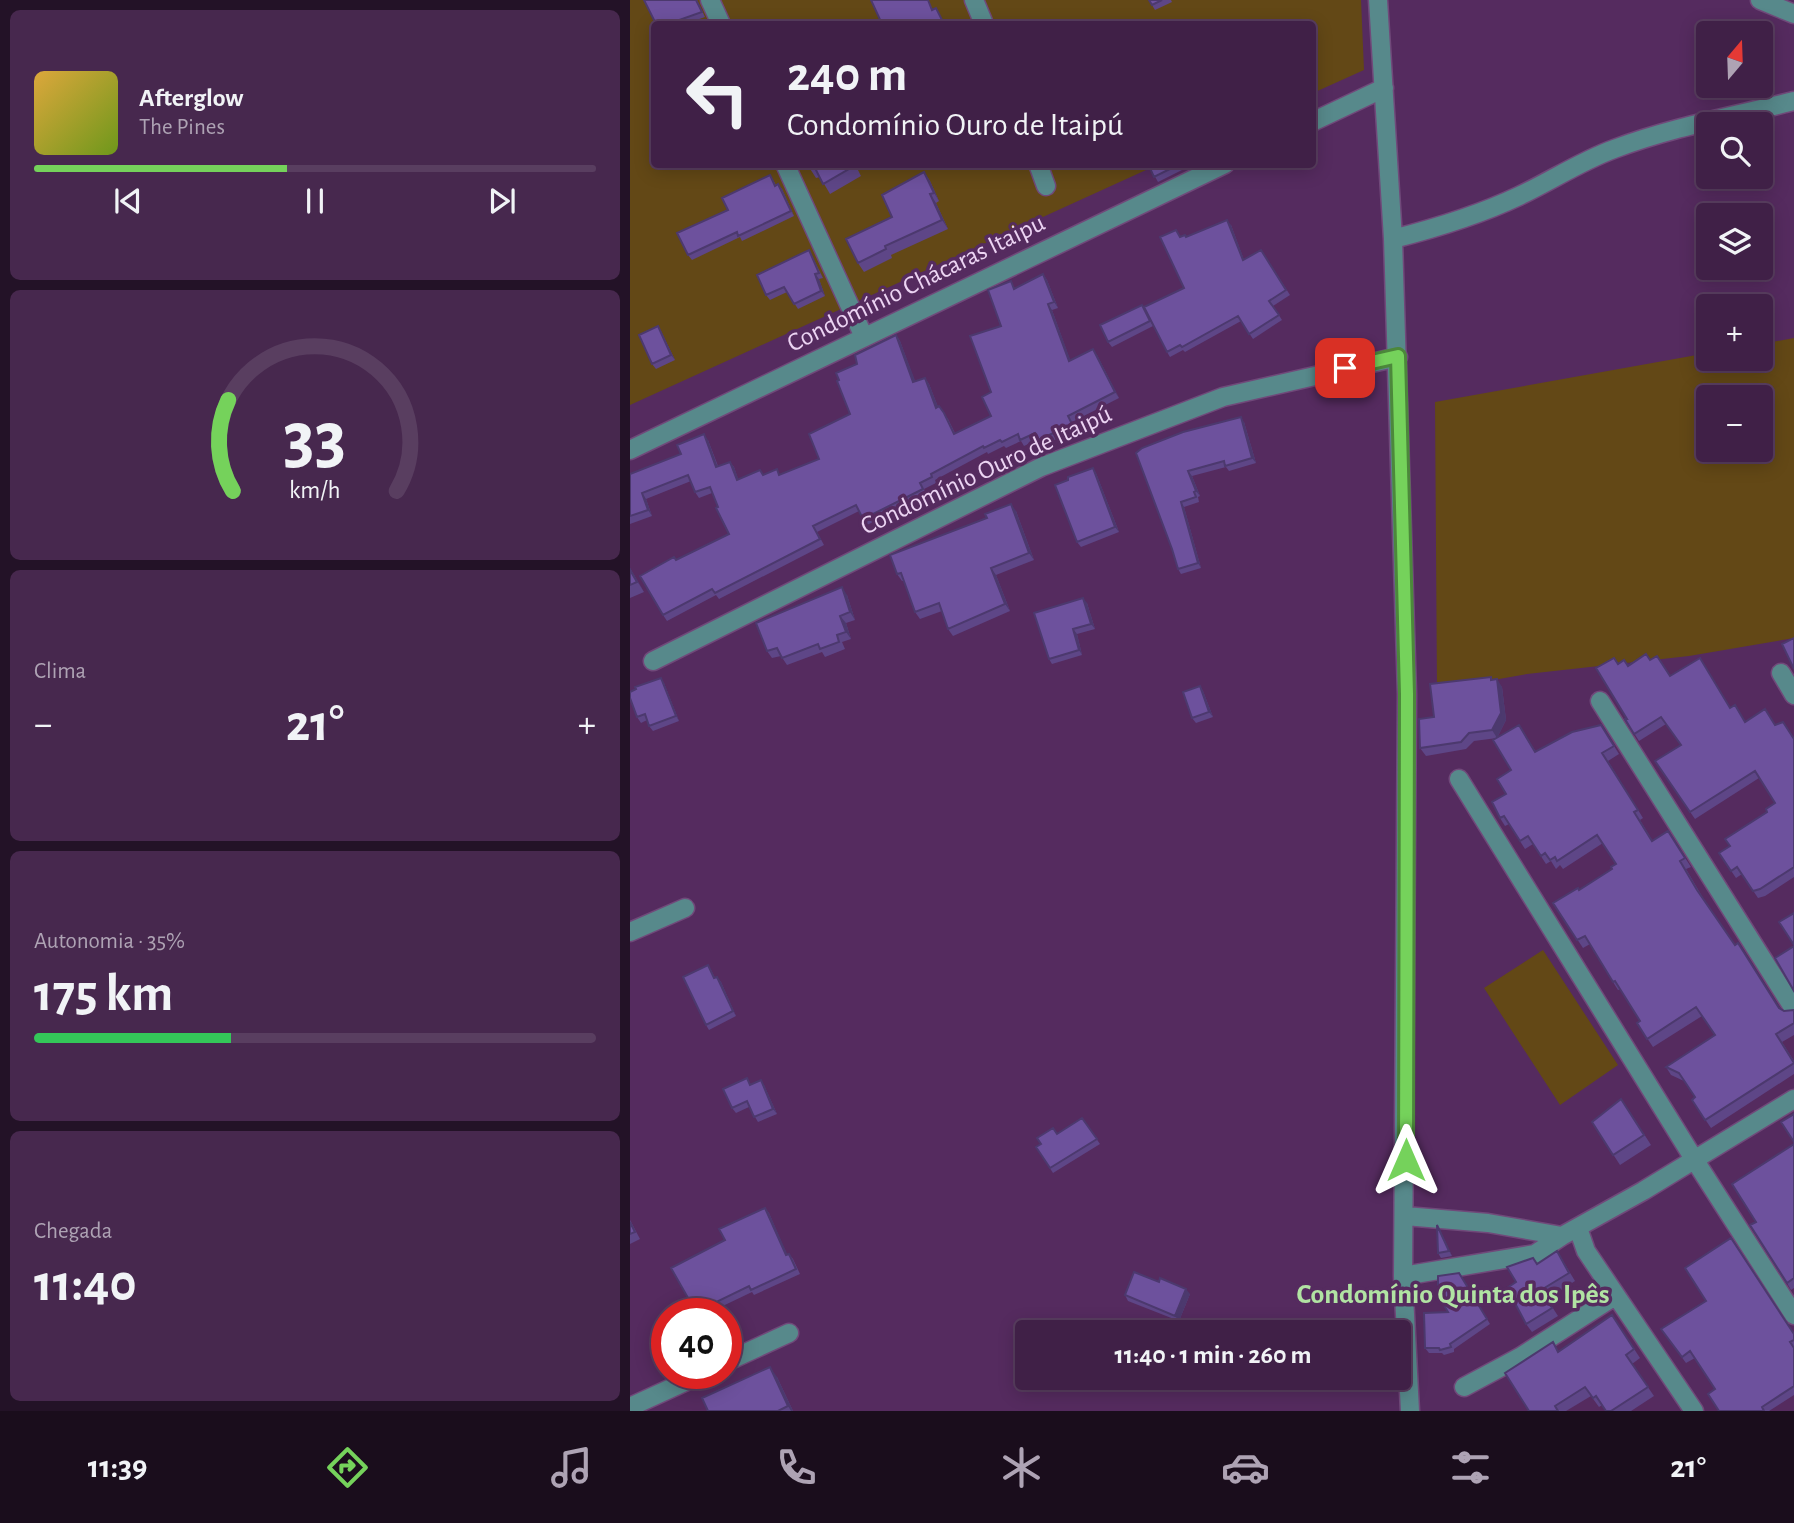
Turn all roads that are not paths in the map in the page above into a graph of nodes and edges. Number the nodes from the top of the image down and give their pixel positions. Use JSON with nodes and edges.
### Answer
{"nodes":[{"id":1,"x":710,"y":0,"type":"edge"},
{"id":2,"x":974,"y":0,"type":"edge"},
{"id":3,"x":1378,"y":0,"type":"edge"},
{"id":4,"x":1759,"y":0,"type":"edge"},
{"id":5,"x":1794,"y":14,"type":"edge"},
{"id":6,"x":720,"y":21,"type":"edge"},
{"id":7,"x":983,"y":21,"type":"edge"},
{"id":8,"x":1384,"y":88,"type":"junction"},
{"id":9,"x":1794,"y":101,"type":"edge"},
{"id":10,"x":1316,"y":120,"type":"edge"},
{"id":11,"x":787,"y":168,"type":"edge"},
{"id":12,"x":1039,"y":168,"type":"edge"},
{"id":13,"x":1217,"y":168,"type":"edge"},
{"id":14,"x":1046,"y":186,"type":"dead end"},
{"id":15,"x":1393,"y":239,"type":"junction"},
{"id":16,"x":864,"y":337,"type":"junction"},
{"id":17,"x":1398,"y":356,"type":"junction"},
{"id":18,"x":630,"y":450,"type":"edge"},
{"id":19,"x":653,"y":661,"type":"dead end"},
{"id":20,"x":1780,"y":673,"type":"dead end"},
{"id":21,"x":1794,"y":695,"type":"edge"},
{"id":22,"x":1600,"y":701,"type":"dead end"},
{"id":23,"x":1459,"y":779,"type":"dead end"},
{"id":24,"x":685,"y":908,"type":"dead end"},
{"id":25,"x":630,"y":932,"type":"edge"},
{"id":26,"x":1794,"y":1009,"type":"edge"},
{"id":27,"x":1794,"y":1098,"type":"edge"},
{"id":28,"x":1694,"y":1159,"type":"junction"},
{"id":29,"x":1405,"y":1216,"type":"junction"},
{"id":30,"x":1570,"y":1232,"type":"junction"},
{"id":31,"x":1404,"y":1276,"type":"junction"},
{"id":32,"x":1615,"y":1296,"type":"junction"},
{"id":33,"x":1794,"y":1315,"type":"edge"},
{"id":34,"x":789,"y":1333,"type":"dead end"},
{"id":35,"x":742,"y":1355,"type":"edge"},
{"id":36,"x":1464,"y":1387,"type":"dead end"},
{"id":37,"x":669,"y":1389,"type":"edge"},
{"id":38,"x":630,"y":1407,"type":"edge"},
{"id":39,"x":1410,"y":1411,"type":"edge"},
{"id":40,"x":1694,"y":1411,"type":"edge"}],
"edges":[{"from":1,"to":6,"type":"street"},
{"from":2,"to":7,"type":"street"},
{"from":3,"to":8,"type":"street"},
{"from":4,"to":5,"type":"street"},
{"from":8,"to":10,"type":"street"},
{"from":8,"to":15,"type":"street"},
{"from":9,"to":15,"type":"street"},
{"from":11,"to":16,"type":"street"},
{"from":12,"to":14,"type":"street"},
{"from":13,"to":16,"type":"street","name":"Condomínio Chácaras Itaipu"},
{"from":15,"to":17,"type":"street"},
{"from":16,"to":18,"type":"street","name":"Condomínio Chácaras Itaipu"},
{"from":17,"to":19,"type":"street","name":"Condomínio Ouro de Itaipú"},
{"from":17,"to":29,"type":"street"},
{"from":20,"to":21,"type":"street"},
{"from":22,"to":26,"type":"street"},
{"from":23,"to":28,"type":"street"},
{"from":24,"to":25,"type":"street"},
{"from":27,"to":28,"type":"street"},
{"from":28,"to":30,"type":"street"},
{"from":28,"to":33,"type":"street"},
{"from":29,"to":30,"type":"street"},
{"from":29,"to":31,"type":"street"},
{"from":30,"to":31,"type":"street"},
{"from":30,"to":32,"type":"street"},
{"from":31,"to":39,"type":"street"},
{"from":32,"to":36,"type":"street"},
{"from":32,"to":40,"type":"street"},
{"from":34,"to":35,"type":"street"},
{"from":37,"to":38,"type":"street"}]}
